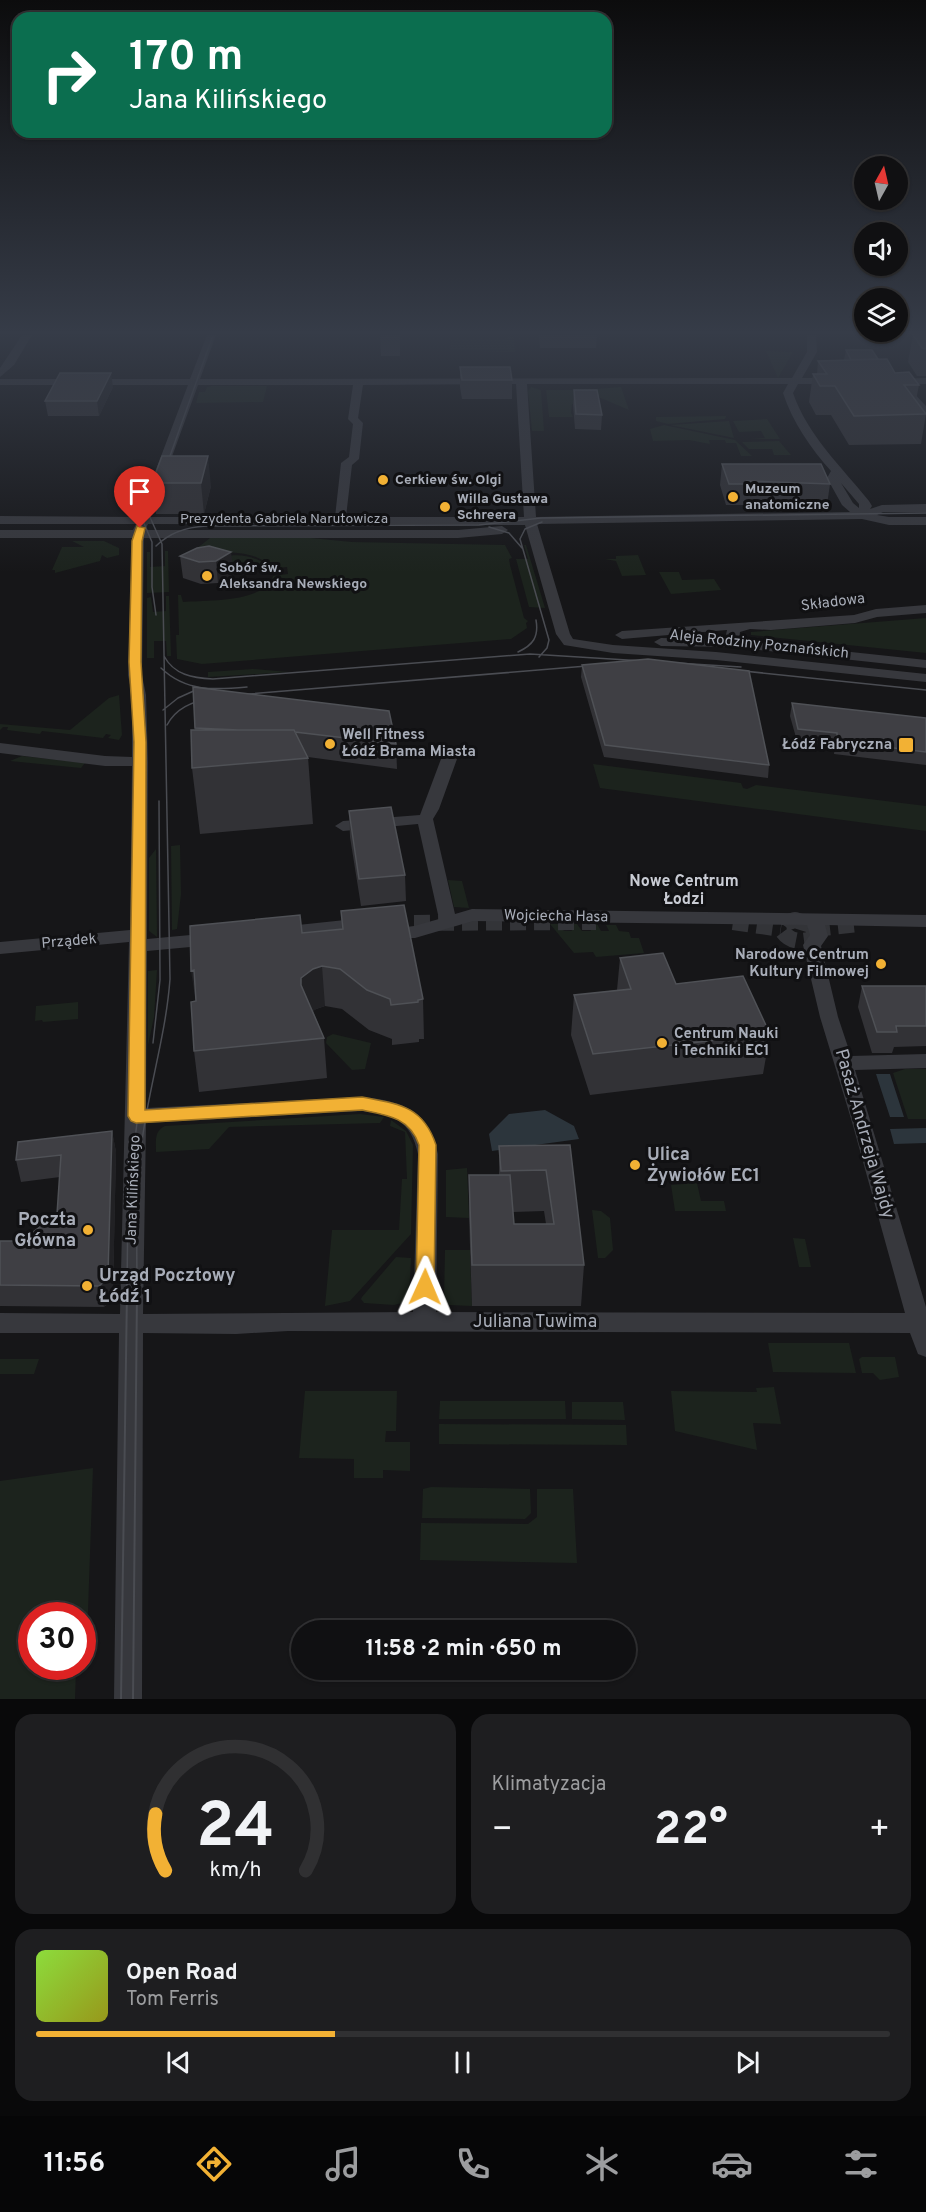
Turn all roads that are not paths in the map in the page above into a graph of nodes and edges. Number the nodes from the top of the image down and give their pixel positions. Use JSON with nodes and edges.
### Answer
{"nodes":[{"id":1,"x":182,"y":414,"type":"edge"},
{"id":2,"x":354,"y":414,"type":"edge"},
{"id":3,"x":522,"y":414,"type":"edge"},
{"id":4,"x":798,"y":414,"type":"edge"},
{"id":5,"x":926,"y":508,"type":"edge"},
{"id":6,"x":862,"y":515,"type":"junction"},
{"id":7,"x":0,"y":520,"type":"edge"},
{"id":8,"x":143,"y":520,"type":"junction"},
{"id":9,"x":340,"y":521,"type":"junction"},
{"id":10,"x":531,"y":521,"type":"junction"},
{"id":11,"x":926,"y":521,"type":"edge"},
{"id":12,"x":0,"y":534,"type":"edge"},
{"id":13,"x":138,"y":534,"type":"junction"},
{"id":14,"x":926,"y":609,"type":"edge"},
{"id":15,"x":743,"y":625,"type":"junction"},
{"id":16,"x":622,"y":635,"type":"dead end"},
{"id":17,"x":731,"y":642,"type":"junction"},
{"id":18,"x":588,"y":645,"type":"junction"},
{"id":19,"x":926,"y":664,"type":"edge"},
{"id":20,"x":926,"y":678,"type":"edge"},
{"id":21,"x":0,"y":748,"type":"edge"},
{"id":22,"x":449,"y":759,"type":"dead end"},
{"id":23,"x":140,"y":762,"type":"junction"},
{"id":24,"x":425,"y":819,"type":"junction"},
{"id":25,"x":343,"y":826,"type":"dead end"},
{"id":26,"x":815,"y":921,"type":"junction"},
{"id":27,"x":926,"y":921,"type":"edge"},
{"id":28,"x":448,"y":922,"type":"junction"},
{"id":29,"x":390,"y":923,"type":"tunnel mouth"},
{"id":30,"x":138,"y":941,"type":"junction"},
{"id":31,"x":228,"y":943,"type":"edge"},
{"id":32,"x":0,"y":948,"type":"edge"},
{"id":33,"x":926,"y":1061,"type":"edge"},
{"id":34,"x":844,"y":1063,"type":"junction"},
{"id":35,"x":136,"y":1116,"type":"junction"},
{"id":36,"x":424,"y":1322,"type":"junction"},
{"id":37,"x":0,"y":1323,"type":"edge"},
{"id":38,"x":131,"y":1323,"type":"junction"},
{"id":39,"x":922,"y":1323,"type":"edge"},
{"id":40,"x":926,"y":1347,"type":"edge"},
{"id":41,"x":128,"y":1699,"type":"edge"}],
"edges":[{"from":1,"to":8,"type":"street","name":"Jana Kilińskiego"},
{"from":2,"to":9,"type":"street"},
{"from":3,"to":10,"type":"street"},
{"from":4,"to":6,"type":"street"},
{"from":5,"to":6,"type":"street","name":"Prezydenta Gabriela Narutowicza"},
{"from":6,"to":10,"type":"street","name":"Prezydenta Gabriela Narutowicza"},
{"from":6,"to":11,"type":"street","name":"Prezydenta Gabriela Narutowicza"},
{"from":7,"to":8,"type":"street","name":"Prezydenta Gabriela Narutowicza"},
{"from":8,"to":9,"type":"street","name":"Prezydenta Gabriela Narutowicza"},
{"from":8,"to":13,"type":"street","name":"Jana Kilińskiego"},
{"from":9,"to":10,"type":"street","name":"Prezydenta Gabriela Narutowicza"},
{"from":10,"to":13,"type":"street","name":"Prezydenta Gabriela Narutowicza"},
{"from":10,"to":18,"type":"street","name":"Aleja Rodziny Poznańskich"},
{"from":12,"to":13,"type":"street","name":"Prezydenta Gabriela Narutowicza"},
{"from":13,"to":23,"type":"street","name":"Jana Kilińskiego"},
{"from":14,"to":15,"type":"street","name":"Składowa"},
{"from":15,"to":16,"type":"street","name":"Składowa"},
{"from":15,"to":17,"type":"street"},
{"from":17,"to":18,"type":"street","name":"Aleja Rodziny Poznańskich"},
{"from":17,"to":19,"type":"street","name":"Aleja Rodziny Poznańskich"},
{"from":18,"to":20,"type":"street","name":"Aleja Rodziny Poznańskich"},
{"from":21,"to":23,"type":"street"},
{"from":22,"to":24,"type":"street"},
{"from":23,"to":30,"type":"street","name":"Jana Kilińskiego"},
{"from":24,"to":25,"type":"street"},
{"from":24,"to":28,"type":"street"},
{"from":26,"to":27,"type":"street","name":"Wojciecha Hasa"},
{"from":26,"to":28,"type":"street","name":"Wojciecha Hasa"},
{"from":26,"to":34,"type":"street","name":"Pasaż Andrzeja Wajdy"},
{"from":28,"to":29,"type":"street","name":"Wojciecha Hasa"},
{"from":30,"to":31,"type":"street"},
{"from":30,"to":32,"type":"street","name":"Prządek"},
{"from":30,"to":35,"type":"street","name":"Jana Kilińskiego"},
{"from":33,"to":34,"type":"street"},
{"from":34,"to":39,"type":"street","name":"Pasaż Andrzeja Wajdy"},
{"from":35,"to":36,"type":"street"},
{"from":35,"to":38,"type":"street","name":"Jana Kilińskiego"},
{"from":36,"to":38,"type":"street","name":"Juliana Tuwima"},
{"from":36,"to":39,"type":"street","name":"Juliana Tuwima"},
{"from":37,"to":38,"type":"street","name":"Juliana Tuwima"},
{"from":38,"to":41,"type":"street","name":"Jana Kilińskiego"},
{"from":39,"to":40,"type":"street","name":"Pasaż Andrzeja Wajdy"}]}
